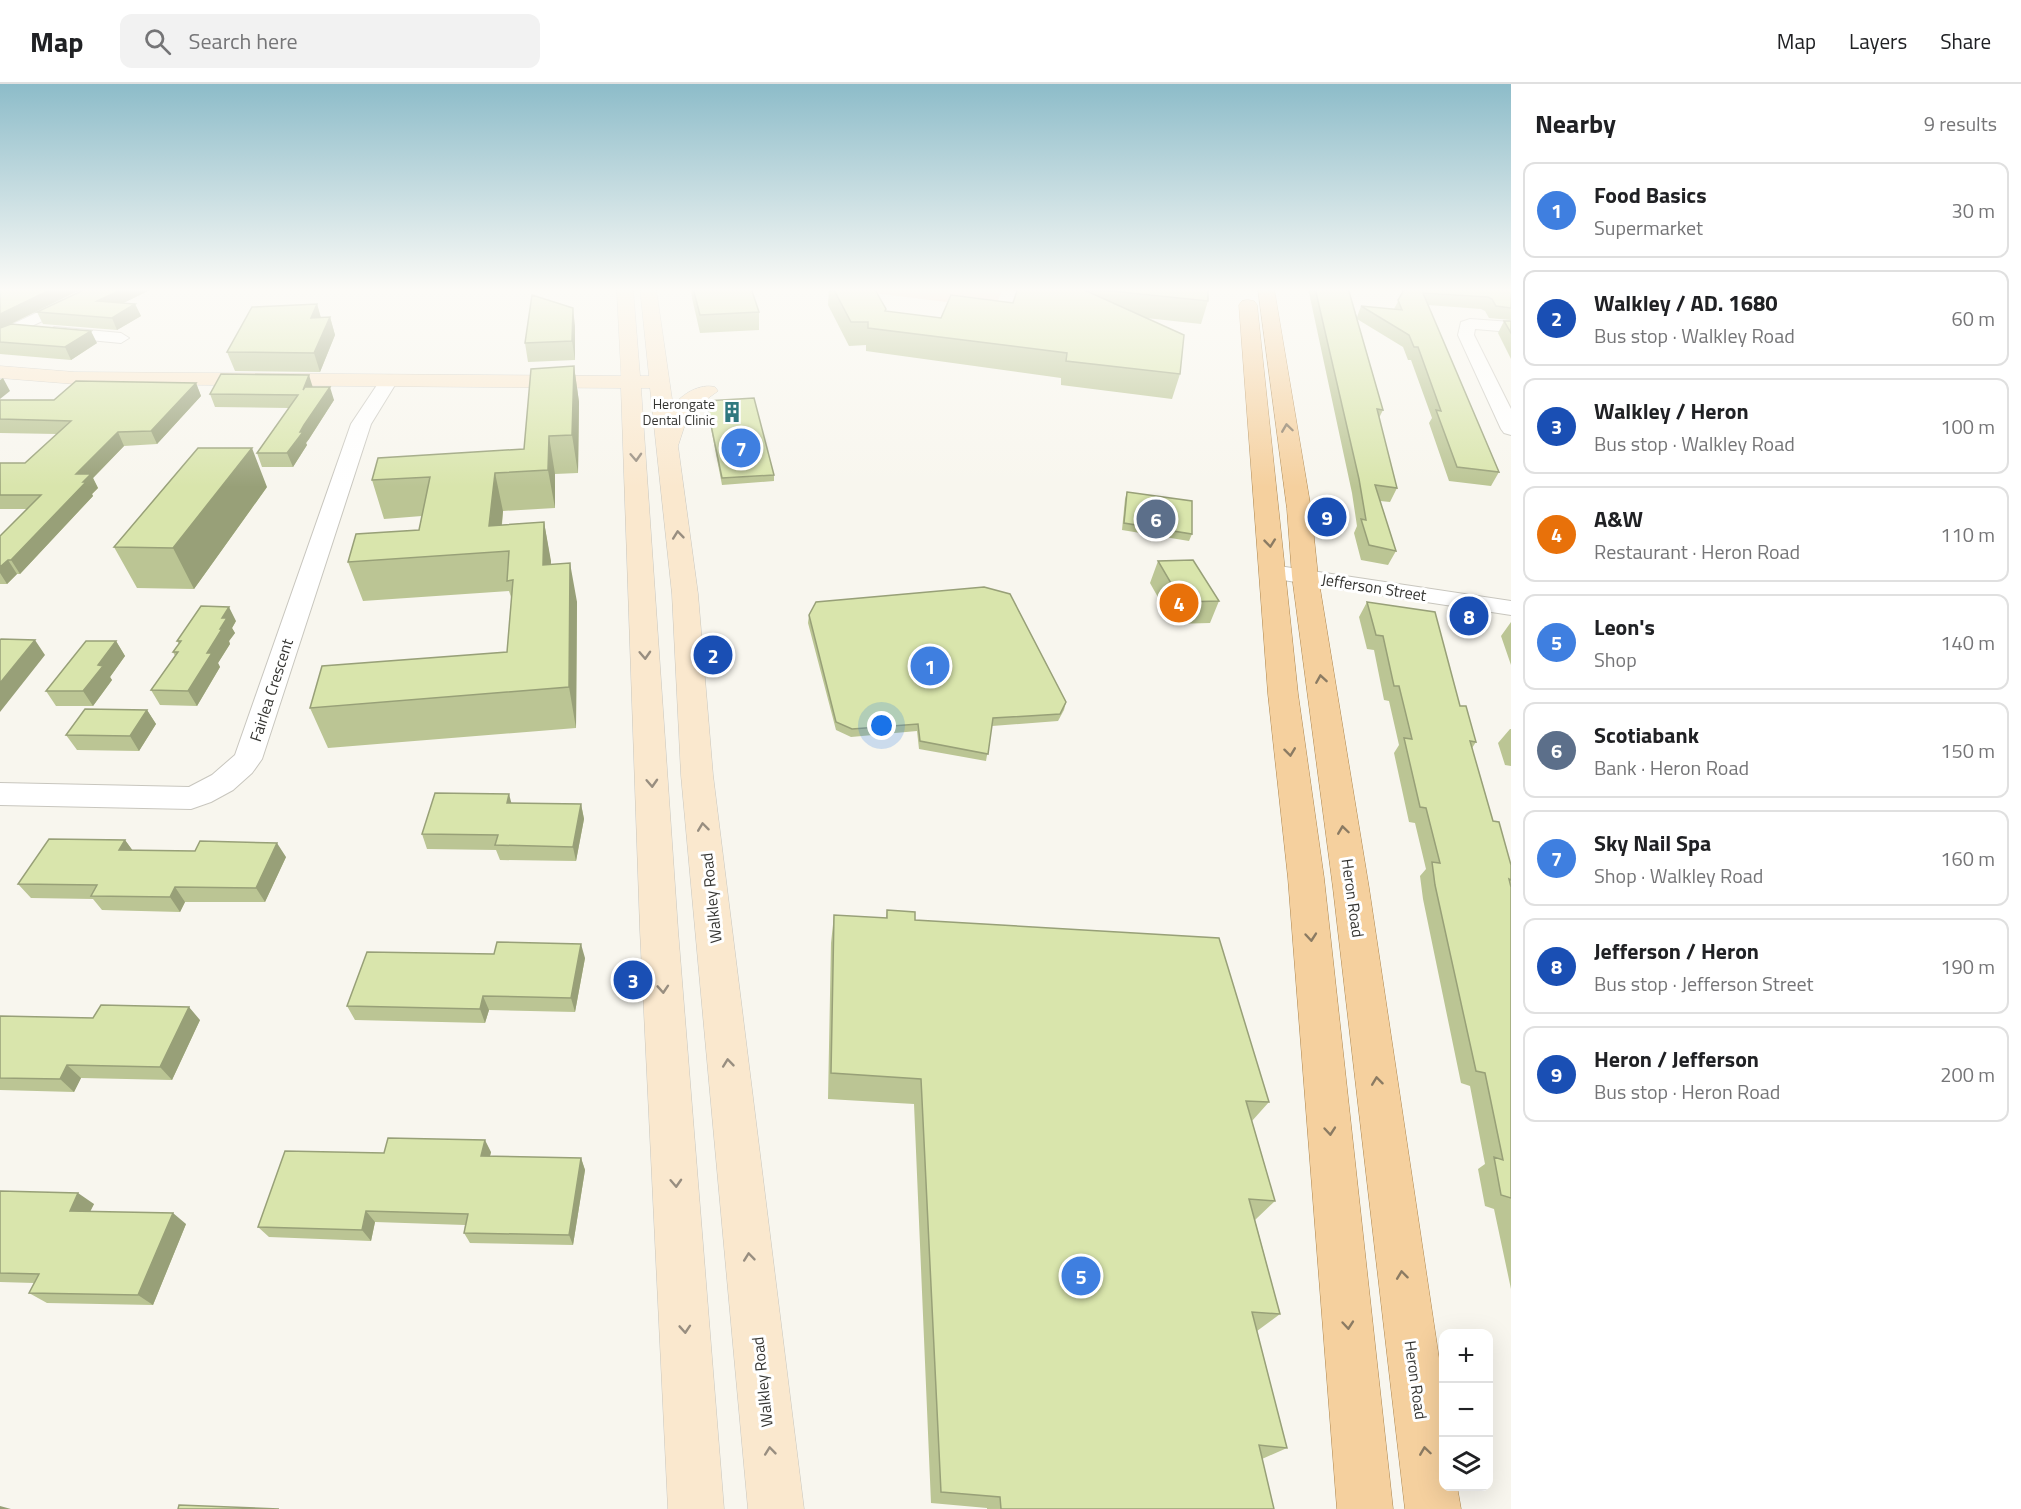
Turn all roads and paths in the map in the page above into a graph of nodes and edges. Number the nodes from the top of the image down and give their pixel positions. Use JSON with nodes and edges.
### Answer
{"nodes":[{"id":1,"x":630,"y":354,"type":"edge"},
{"id":2,"x":656,"y":354,"type":"edge"},
{"id":3,"x":1256,"y":354,"type":"edge"},
{"id":4,"x":1276,"y":354,"type":"edge"},
{"id":5,"x":1478,"y":354,"type":"edge"},
{"id":6,"x":0,"y":372,"type":"edge"},
{"id":7,"x":389,"y":380,"type":"junction"},
{"id":8,"x":632,"y":382,"type":"junction"},
{"id":9,"x":660,"y":383,"type":"junction"},
{"id":10,"x":708,"y":391,"type":"dead end"},
{"id":11,"x":1504,"y":397,"type":"edge"},
{"id":12,"x":1511,"y":429,"type":"edge"},
{"id":13,"x":668,"y":446,"type":"junction"},
{"id":14,"x":1288,"y":574,"type":"junction"},
{"id":15,"x":1511,"y":608,"type":"edge"},
{"id":16,"x":0,"y":794,"type":"edge"},
{"id":17,"x":696,"y":1509,"type":"edge"},
{"id":18,"x":776,"y":1509,"type":"edge"},
{"id":19,"x":1365,"y":1509,"type":"edge"},
{"id":20,"x":1433,"y":1509,"type":"edge"}],
"edges":[{"from":1,"to":8,"type":"main road"},
{"from":2,"to":9,"type":"main road","name":"Walkley Road"},
{"from":3,"to":14,"type":"main road","name":"Heron Road","one_way":true},
{"from":14,"to":4,"type":"main road","name":"Heron Road","one_way":true},
{"from":5,"to":11,"type":"street"},
{"from":6,"to":7,"type":"main road"},
{"from":7,"to":8,"type":"main road"},
{"from":7,"to":16,"type":"street","name":"Fairlea Crescent"},
{"from":8,"to":9,"type":"main road"},
{"from":8,"to":17,"type":"main road","one_way":true},
{"from":9,"to":13,"type":"main road","name":"Walkley Road"},
{"from":10,"to":13,"type":"main road"},
{"from":11,"to":12,"type":"street"},
{"from":18,"to":13,"type":"main road","name":"Walkley Road","one_way":true},
{"from":14,"to":15,"type":"street","name":"Jefferson Street"},
{"from":14,"to":19,"type":"main road","name":"Heron Road","one_way":true},
{"from":20,"to":14,"type":"main road","name":"Heron Road","one_way":true}]}
